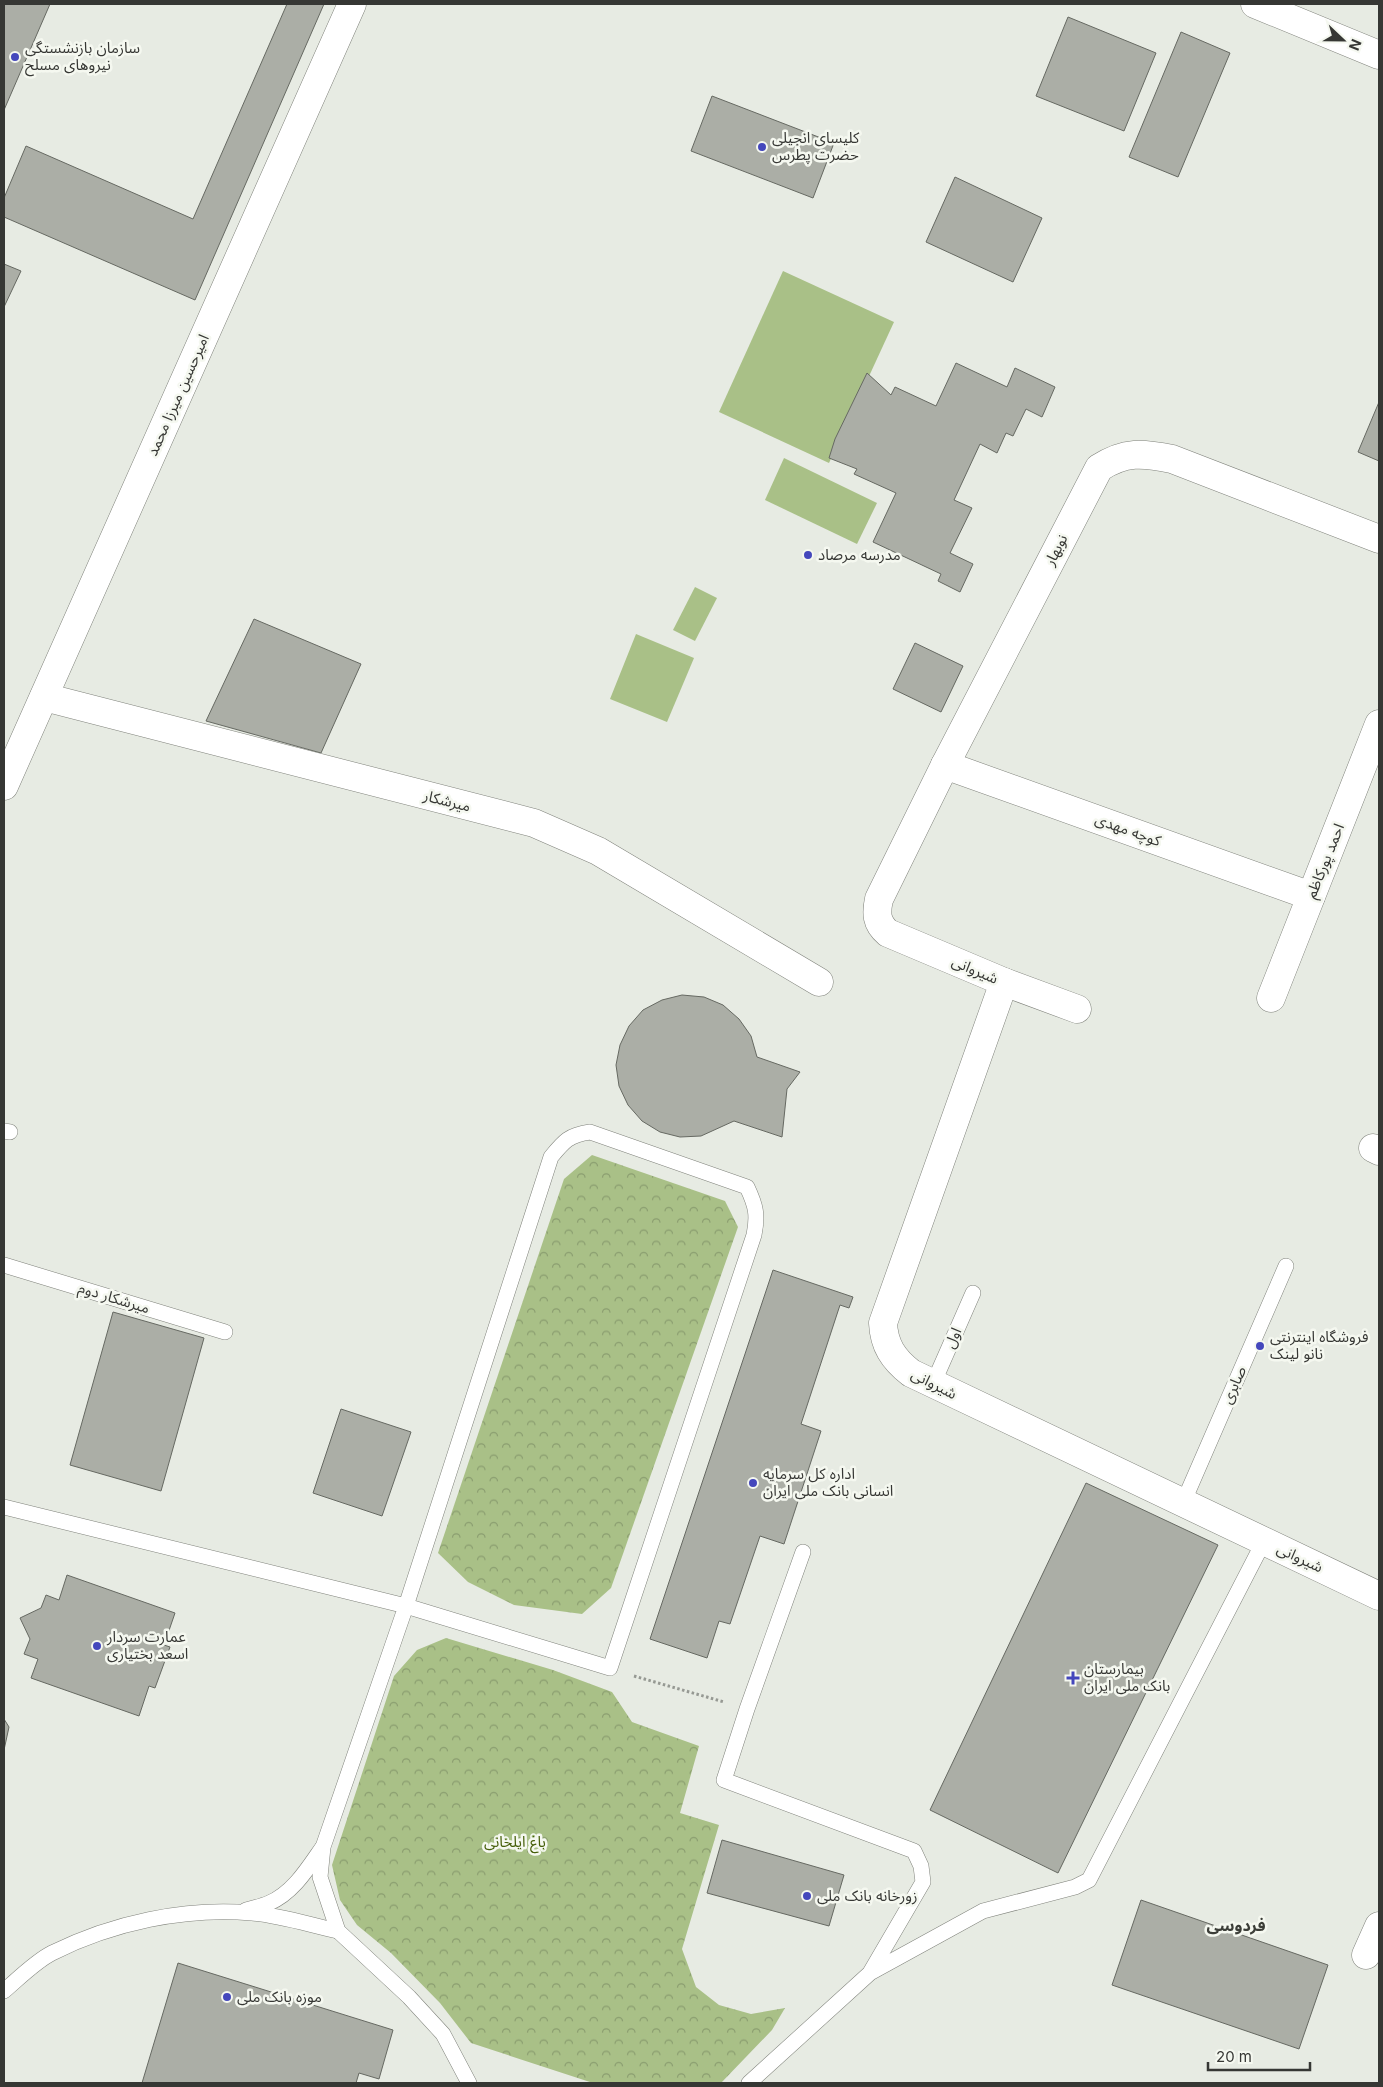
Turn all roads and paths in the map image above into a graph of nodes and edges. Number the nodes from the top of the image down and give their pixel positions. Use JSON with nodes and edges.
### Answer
{"nodes":[{"id":1,"x":352,"y":4,"type":"edge"},
{"id":2,"x":1255,"y":4,"type":"edge"},
{"id":3,"x":1295,"y":11,"type":"edge"},
{"id":4,"x":1379,"y":55,"type":"edge"},
{"id":5,"x":1379,"y":538,"type":"edge"},
{"id":6,"x":44,"y":697,"type":"junction"},
{"id":7,"x":1379,"y":724,"type":"edge"},
{"id":8,"x":945,"y":765,"type":"junction"},
{"id":9,"x":4,"y":786,"type":"edge"},
{"id":10,"x":1311,"y":896,"type":"junction"},
{"id":11,"x":879,"y":899,"type":"joint"},
{"id":12,"x":819,"y":982,"type":"dead end"},
{"id":13,"x":1004,"y":982,"type":"junction"},
{"id":14,"x":1271,"y":998,"type":"dead end"},
{"id":15,"x":1077,"y":1009,"type":"dead end"},
{"id":16,"x":4,"y":1265,"type":"edge"},
{"id":17,"x":1286,"y":1266,"type":"dead end"},
{"id":18,"x":972,"y":1293,"type":"dead end"},
{"id":19,"x":225,"y":1332,"type":"dead end"},
{"id":20,"x":922,"y":1378,"type":"junction"},
{"id":21,"x":1183,"y":1503,"type":"junction"},
{"id":22,"x":4,"y":1507,"type":"edge"},
{"id":23,"x":1264,"y":1541,"type":"junction"},
{"id":24,"x":803,"y":1552,"type":"dead end"},
{"id":25,"x":1379,"y":1596,"type":"edge"},
{"id":26,"x":406,"y":1606,"type":"junction"},
{"id":27,"x":610,"y":1668,"type":"junction"},
{"id":28,"x":747,"y":1709,"type":"junction"},
{"id":29,"x":323,"y":1847,"type":"junction"},
{"id":30,"x":240,"y":1912,"type":"junction"},
{"id":31,"x":1379,"y":1926,"type":"edge"},
{"id":32,"x":338,"y":1931,"type":"junction"},
{"id":33,"x":1366,"y":1955,"type":"dead end"},
{"id":34,"x":870,"y":1972,"type":"junction"},
{"id":35,"x":4,"y":1991,"type":"edge"},
{"id":36,"x":469,"y":2083,"type":"edge"},
{"id":37,"x":749,"y":2083,"type":"edge"}],
"edges":[{"from":1,"to":6,"type":"street","name":"امیرحسین میرزا محمد"},
{"from":2,"to":3,"type":"street"},
{"from":3,"to":4,"type":"street"},
{"from":5,"to":8,"type":"street","name":"نوبهار"},
{"from":6,"to":9,"type":"street","name":"امیرحسین میرزا محمد"},
{"from":6,"to":12,"type":"street","name":"میرشکار"},
{"from":7,"to":10,"type":"street","name":"احمد پورکاظم"},
{"from":8,"to":10,"type":"street","name":"کوچه مهدی"},
{"from":8,"to":11,"type":"street","name":"نوبهار"},
{"from":10,"to":14,"type":"street","name":"احمد پورکاظم"},
{"from":11,"to":13,"type":"street","name":"شیروانی"},
{"from":13,"to":15,"type":"street"},
{"from":13,"to":20,"type":"street","name":"شیروانی"},
{"from":16,"to":19,"type":"lane","name":"میرشکار دوم"},
{"from":17,"to":21,"type":"lane","name":"صابری"},
{"from":18,"to":20,"type":"lane","name":"اول"},
{"from":20,"to":21,"type":"street","name":"شیروانی"},
{"from":21,"to":23,"type":"street","name":"شیروانی"},
{"from":22,"to":26,"type":"lane"},
{"from":23,"to":25,"type":"street","name":"شیروانی"},
{"from":23,"to":34,"type":"lane"},
{"from":24,"to":28,"type":"lane"},
{"from":26,"to":27,"type":"lane"},
{"from":26,"to":27,"type":"lane"},
{"from":26,"to":29,"type":"lane"},
{"from":27,"to":28,"type":"path"},
{"from":28,"to":34,"type":"lane"},
{"from":29,"to":30,"type":"lane"},
{"from":29,"to":32,"type":"lane"},
{"from":30,"to":32,"type":"lane"},
{"from":30,"to":35,"type":"lane"},
{"from":31,"to":33,"type":"street"},
{"from":32,"to":36,"type":"lane"},
{"from":34,"to":37,"type":"lane"}]}
